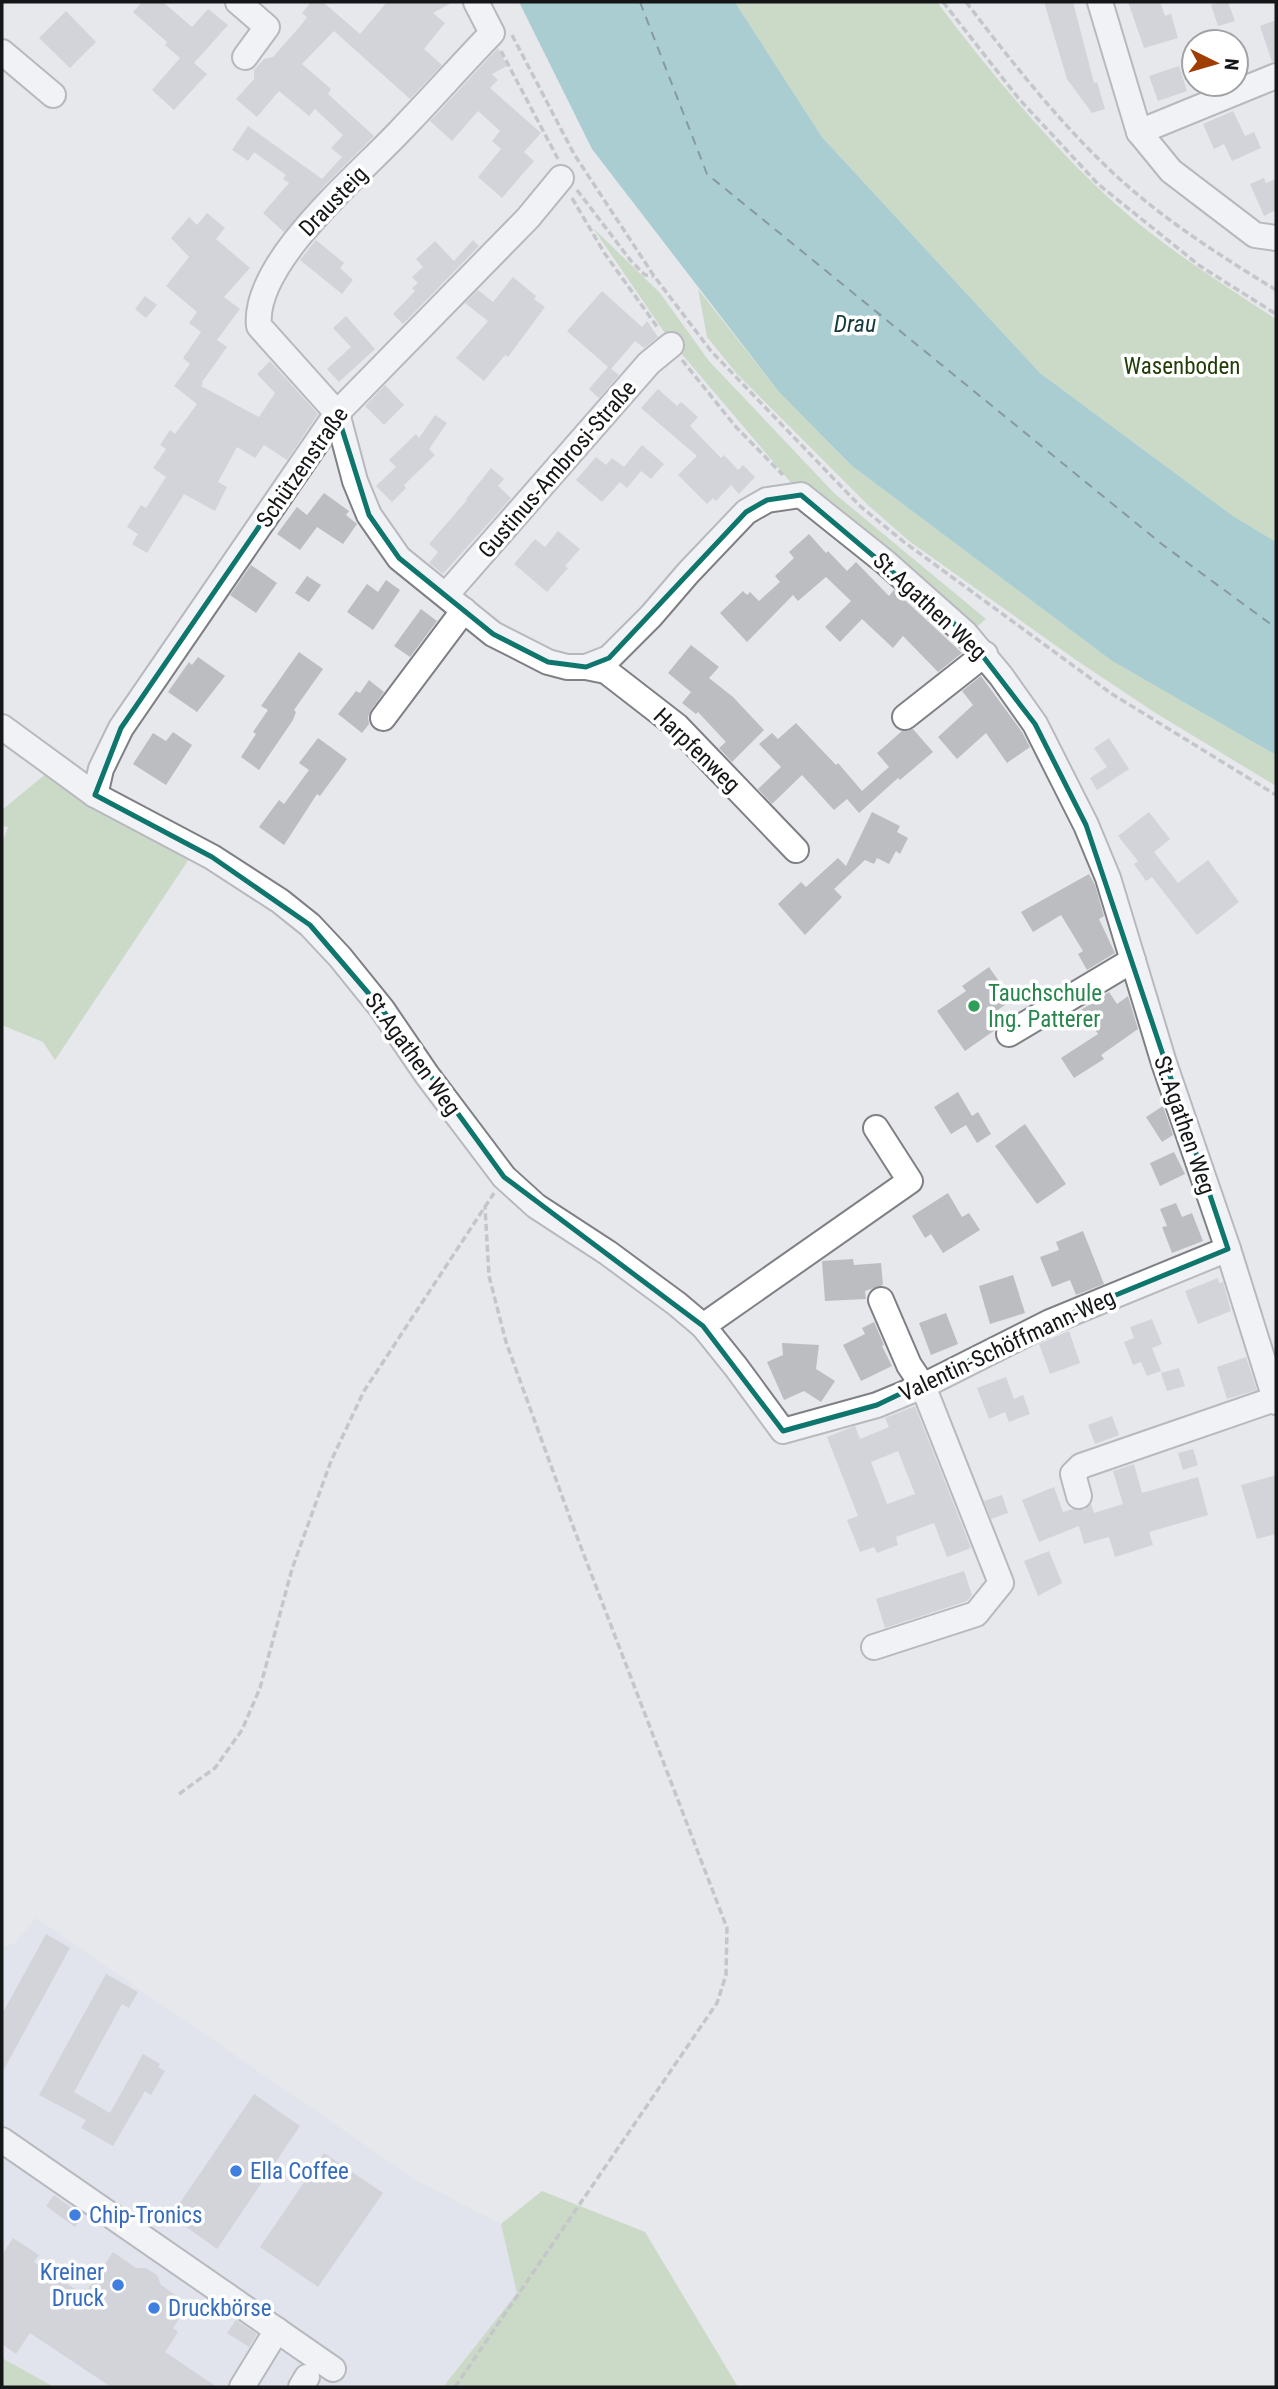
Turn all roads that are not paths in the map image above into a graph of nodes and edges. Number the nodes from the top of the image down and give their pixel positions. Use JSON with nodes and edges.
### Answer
{"nodes":[{"id":1,"x":238,"y":2,"type":"edge"},
{"id":2,"x":476,"y":2,"type":"edge"},
{"id":3,"x":1100,"y":2,"type":"edge"},
{"id":4,"x":2,"y":52,"type":"edge"},
{"id":5,"x":245,"y":57,"type":"dead end"},
{"id":6,"x":1276,"y":76,"type":"edge"},
{"id":7,"x":53,"y":95,"type":"dead end"},
{"id":8,"x":1139,"y":132,"type":"junction"},
{"id":9,"x":563,"y":176,"type":"road end"},
{"id":10,"x":1276,"y":238,"type":"edge"},
{"id":11,"x":671,"y":345,"type":"road end"},
{"id":12,"x":337,"y":413,"type":"junction"},
{"id":13,"x":455,"y":603,"type":"junction"},
{"id":14,"x":985,"y":654,"type":"junction"},
{"id":15,"x":586,"y":667,"type":"junction"},
{"id":16,"x":905,"y":717,"type":"dead end"},
{"id":17,"x":383,"y":718,"type":"dead end"},
{"id":18,"x":2,"y":727,"type":"edge"},
{"id":19,"x":95,"y":795,"type":"junction"},
{"id":20,"x":796,"y":850,"type":"dead end"},
{"id":21,"x":1133,"y":960,"type":"junction"},
{"id":22,"x":1009,"y":1034,"type":"dead end"},
{"id":23,"x":876,"y":1129,"type":"dead end"},
{"id":24,"x":1228,"y":1249,"type":"junction"},
{"id":25,"x":881,"y":1300,"type":"dead end"},
{"id":26,"x":703,"y":1326,"type":"junction"},
{"id":27,"x":923,"y":1386,"type":"junction"},
{"id":28,"x":1276,"y":1401,"type":"edge"},
{"id":29,"x":783,"y":1431,"type":"joint"},
{"id":30,"x":1079,"y":1496,"type":"dead end"},
{"id":31,"x":874,"y":1647,"type":"dead end"},
{"id":32,"x":2,"y":2140,"type":"edge"},
{"id":33,"x":277,"y":2330,"type":"junction"},
{"id":34,"x":333,"y":2369,"type":"dead end"},
{"id":35,"x":242,"y":2387,"type":"edge"}],
"edges":[{"from":1,"to":5,"type":"street"},
{"from":2,"to":12,"type":"street","name":"Drausteig"},
{"from":3,"to":8,"type":"street"},
{"from":4,"to":7,"type":"street"},
{"from":6,"to":8,"type":"street"},
{"from":8,"to":10,"type":"street"},
{"from":9,"to":12,"type":"street","name":"Schützenstraße"},
{"from":11,"to":13,"type":"street","name":"Gustinus-Ambrosi-Straße"},
{"from":12,"to":13,"type":"street"},
{"from":12,"to":19,"type":"street","name":"Schützenstraße"},
{"from":13,"to":15,"type":"street"},
{"from":13,"to":17,"type":"street","name":"Gustinus-Ambrosi-Straße"},
{"from":14,"to":15,"type":"street","name":"St.Agathen Weg"},
{"from":14,"to":16,"type":"street"},
{"from":14,"to":21,"type":"street","name":"St.Agathen Weg"},
{"from":15,"to":20,"type":"street","name":"Harpfenweg"},
{"from":18,"to":19,"type":"street","name":"St.Agathen Weg"},
{"from":19,"to":26,"type":"street","name":"St.Agathen Weg"},
{"from":21,"to":22,"type":"street"},
{"from":21,"to":24,"type":"street","name":"St.Agathen Weg"},
{"from":23,"to":26,"type":"street"},
{"from":24,"to":27,"type":"street","name":"Valentin-Schöffmann-Weg"},
{"from":24,"to":28,"type":"street","name":"St.Agathen Weg"},
{"from":25,"to":27,"type":"street"},
{"from":26,"to":29,"type":"street","name":"St.Agathen Weg"},
{"from":27,"to":29,"type":"street","name":"Valentin-Schöffmann-Weg"},
{"from":27,"to":31,"type":"street"},
{"from":28,"to":30,"type":"street","name":"St.Agathen Weg"},
{"from":32,"to":33,"type":"street"},
{"from":33,"to":34,"type":"street"},
{"from":33,"to":35,"type":"street"}]}
